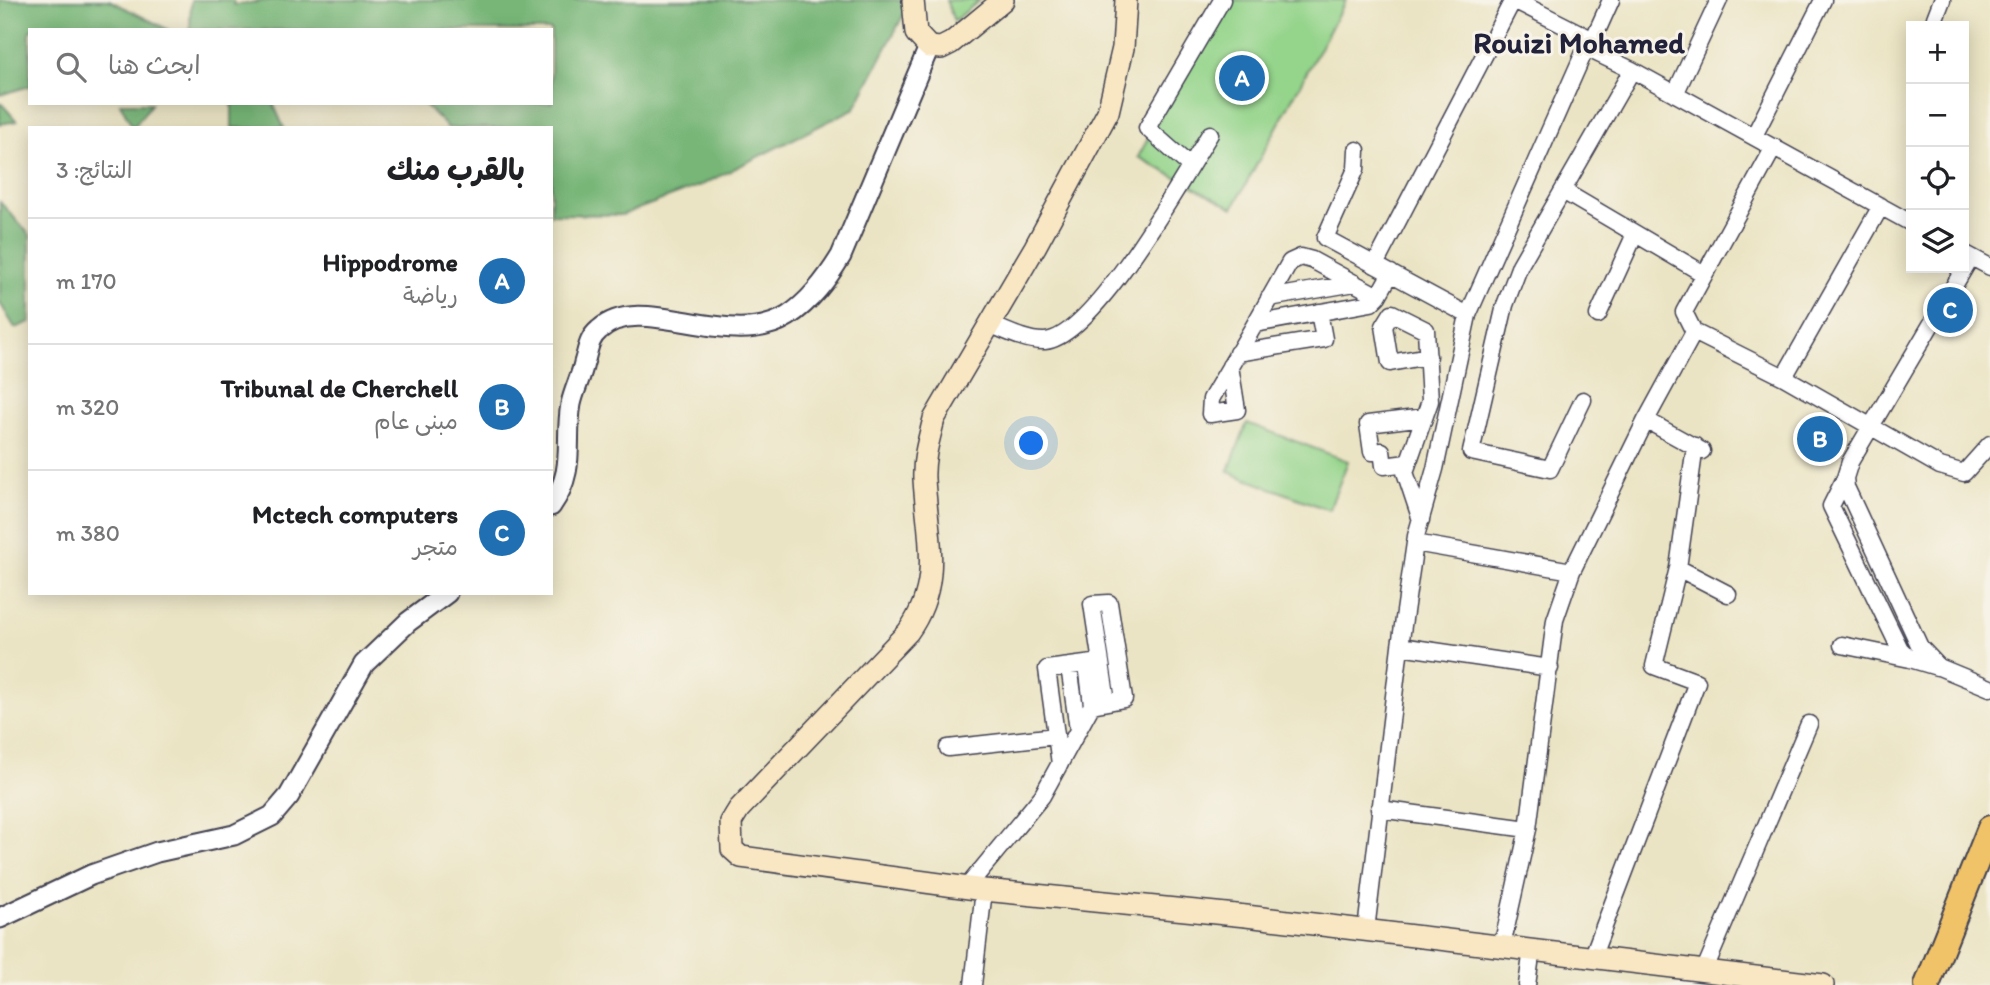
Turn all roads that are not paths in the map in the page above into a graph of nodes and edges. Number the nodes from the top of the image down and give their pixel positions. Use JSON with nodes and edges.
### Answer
{"nodes":[{"id":1,"x":913,"y":0,"type":"edge"},
{"id":2,"x":1003,"y":0,"type":"edge"},
{"id":3,"x":1126,"y":0,"type":"edge"},
{"id":4,"x":1223,"y":0,"type":"edge"},
{"id":5,"x":1514,"y":0,"type":"edge"},
{"id":6,"x":1611,"y":0,"type":"edge"},
{"id":7,"x":1719,"y":0,"type":"edge"},
{"id":8,"x":1823,"y":0,"type":"edge"},
{"id":9,"x":1942,"y":0,"type":"edge"},
{"id":10,"x":1935,"y":18,"type":"dead end"},
{"id":11,"x":1590,"y":44,"type":"junction"},
{"id":12,"x":929,"y":47,"type":"junction"},
{"id":13,"x":1632,"y":70,"type":"junction"},
{"id":14,"x":1675,"y":94,"type":"junction"},
{"id":15,"x":1210,"y":134,"type":"dead end"},
{"id":16,"x":1754,"y":136,"type":"junction"},
{"id":17,"x":1774,"y":147,"type":"junction"},
{"id":18,"x":1357,"y":150,"type":"dead end"},
{"id":19,"x":1190,"y":166,"type":"junction"},
{"id":20,"x":1563,"y":191,"type":"junction"},
{"id":21,"x":1881,"y":206,"type":"junction"},
{"id":22,"x":1906,"y":220,"type":"edge"},
{"id":23,"x":1635,"y":234,"type":"junction"},
{"id":24,"x":1969,"y":256,"type":"edge"},
{"id":25,"x":1375,"y":265,"type":"junction"},
{"id":26,"x":1990,"y":267,"type":"edge"},
{"id":27,"x":1391,"y":273,"type":"junction"},
{"id":28,"x":1958,"y":273,"type":"edge"},
{"id":29,"x":1704,"y":274,"type":"junction"},
{"id":30,"x":1354,"y":283,"type":"junction"},
{"id":31,"x":1378,"y":296,"type":"junction"},
{"id":32,"x":1269,"y":298,"type":"junction"},
{"id":33,"x":1320,"y":312,"type":"junction"},
{"id":34,"x":1468,"y":314,"type":"junction"},
{"id":35,"x":1598,"y":315,"type":"dead end"},
{"id":36,"x":989,"y":324,"type":"junction"},
{"id":37,"x":1255,"y":324,"type":"junction"},
{"id":38,"x":1694,"y":332,"type":"junction"},
{"id":39,"x":1428,"y":356,"type":"dead end"},
{"id":40,"x":1784,"y":377,"type":"junction"},
{"id":41,"x":1583,"y":400,"type":"dead end"},
{"id":42,"x":1424,"y":417,"type":"junction"},
{"id":43,"x":1646,"y":420,"type":"junction"},
{"id":44,"x":1872,"y":426,"type":"junction"},
{"id":45,"x":1990,"y":444,"type":"edge"},
{"id":46,"x":1407,"y":463,"type":"junction"},
{"id":47,"x":1845,"y":478,"type":"junction"},
{"id":48,"x":553,"y":501,"type":"edge"},
{"id":49,"x":1421,"y":520,"type":"junction"},
{"id":50,"x":1415,"y":542,"type":"junction"},
{"id":51,"x":1678,"y":568,"type":"junction"},
{"id":52,"x":1572,"y":571,"type":"junction"},
{"id":53,"x":1728,"y":594,"type":"dead end"},
{"id":54,"x":443,"y":595,"type":"edge"},
{"id":55,"x":1842,"y":645,"type":"dead end"},
{"id":56,"x":1400,"y":646,"type":"junction"},
{"id":57,"x":1910,"y":659,"type":"junction"},
{"id":58,"x":1094,"y":663,"type":"junction"},
{"id":59,"x":1069,"y":666,"type":"junction"},
{"id":60,"x":1939,"y":667,"type":"junction"},
{"id":61,"x":1550,"y":668,"type":"junction"},
{"id":62,"x":1990,"y":688,"type":"edge"},
{"id":63,"x":1100,"y":703,"type":"junction"},
{"id":64,"x":1809,"y":724,"type":"dead end"},
{"id":65,"x":1078,"y":730,"type":"junction"},
{"id":66,"x":1056,"y":736,"type":"junction"},
{"id":67,"x":948,"y":748,"type":"dead end"},
{"id":68,"x":1060,"y":764,"type":"junction"},
{"id":69,"x":1379,"y":809,"type":"junction"},
{"id":70,"x":1990,"y":828,"type":"edge"},
{"id":71,"x":1528,"y":829,"type":"junction"},
{"id":72,"x":976,"y":888,"type":"junction"},
{"id":73,"x":0,"y":918,"type":"edge"},
{"id":74,"x":1366,"y":930,"type":"junction"},
{"id":75,"x":1502,"y":946,"type":"junction"},
{"id":76,"x":1532,"y":949,"type":"junction"},
{"id":77,"x":1591,"y":958,"type":"junction"},
{"id":78,"x":1705,"y":969,"type":"junction"},
{"id":79,"x":1735,"y":979,"type":"edge"},
{"id":80,"x":972,"y":985,"type":"edge"},
{"id":81,"x":1527,"y":985,"type":"edge"},
{"id":82,"x":1823,"y":985,"type":"edge"},
{"id":83,"x":1927,"y":985,"type":"edge"}],
"edges":[{"from":1,"to":12,"type":"main road"},
{"from":2,"to":12,"type":"main road"},
{"from":3,"to":36,"type":"main road"},
{"from":4,"to":19,"type":"street"},
{"from":5,"to":11,"type":"street"},
{"from":5,"to":25,"type":"street"},
{"from":6,"to":11,"type":"street"},
{"from":7,"to":14,"type":"street"},
{"from":8,"to":16,"type":"street"},
{"from":9,"to":10,"type":"street"},
{"from":11,"to":13,"type":"street"},
{"from":11,"to":34,"type":"street"},
{"from":12,"to":48,"type":"street"},
{"from":13,"to":14,"type":"street"},
{"from":13,"to":20,"type":"street"},
{"from":14,"to":16,"type":"street"},
{"from":15,"to":19,"type":"street"},
{"from":16,"to":17,"type":"street"},
{"from":17,"to":21,"type":"street"},
{"from":17,"to":29,"type":"street"},
{"from":18,"to":25,"type":"street"},
{"from":19,"to":36,"type":"street"},
{"from":20,"to":23,"type":"street"},
{"from":20,"to":41,"type":"street"},
{"from":21,"to":22,"type":"street"},
{"from":21,"to":40,"type":"street"},
{"from":23,"to":29,"type":"street"},
{"from":23,"to":35,"type":"street"},
{"from":24,"to":26,"type":"street"},
{"from":25,"to":27,"type":"street"},
{"from":27,"to":31,"type":"street"},
{"from":27,"to":34,"type":"street"},
{"from":28,"to":44,"type":"street"},
{"from":29,"to":38,"type":"street"},
{"from":30,"to":31,"type":"street"},
{"from":30,"to":32,"type":"street"},
{"from":30,"to":32,"type":"street"},
{"from":31,"to":33,"type":"street"},
{"from":32,"to":37,"type":"street"},
{"from":33,"to":37,"type":"street"},
{"from":33,"to":37,"type":"street"},
{"from":34,"to":49,"type":"street"},
{"from":36,"to":72,"type":"main road"},
{"from":38,"to":40,"type":"street"},
{"from":38,"to":43,"type":"street"},
{"from":39,"to":42,"type":"street"},
{"from":40,"to":44,"type":"street"},
{"from":42,"to":46,"type":"street"},
{"from":42,"to":46,"type":"street"},
{"from":43,"to":51,"type":"street"},
{"from":43,"to":52,"type":"street"},
{"from":44,"to":45,"type":"street"},
{"from":44,"to":47,"type":"street"},
{"from":46,"to":49,"type":"street"},
{"from":47,"to":57,"type":"street"},
{"from":47,"to":60,"type":"street"},
{"from":49,"to":50,"type":"street"},
{"from":50,"to":52,"type":"street"},
{"from":50,"to":56,"type":"street"},
{"from":51,"to":53,"type":"street"},
{"from":51,"to":77,"type":"street"},
{"from":52,"to":61,"type":"street"},
{"from":54,"to":73,"type":"street"},
{"from":55,"to":57,"type":"street"},
{"from":56,"to":61,"type":"street"},
{"from":56,"to":69,"type":"street"},
{"from":57,"to":60,"type":"street"},
{"from":58,"to":59,"type":"street"},
{"from":58,"to":63,"type":"street"},
{"from":58,"to":63,"type":"street"},
{"from":59,"to":65,"type":"street"},
{"from":59,"to":66,"type":"street"},
{"from":60,"to":62,"type":"street"},
{"from":61,"to":71,"type":"street"},
{"from":63,"to":65,"type":"street"},
{"from":64,"to":78,"type":"street"},
{"from":65,"to":68,"type":"street"},
{"from":66,"to":67,"type":"street"},
{"from":66,"to":68,"type":"street"},
{"from":68,"to":72,"type":"street"},
{"from":69,"to":71,"type":"street"},
{"from":69,"to":74,"type":"street"},
{"from":70,"to":83,"type":"main road"},
{"from":71,"to":75,"type":"street"},
{"from":72,"to":74,"type":"main road"},
{"from":72,"to":80,"type":"street"},
{"from":74,"to":75,"type":"main road"},
{"from":75,"to":76,"type":"main road"},
{"from":76,"to":77,"type":"main road"},
{"from":76,"to":81,"type":"street"},
{"from":77,"to":78,"type":"main road"},
{"from":78,"to":79,"type":"main road"},
{"from":79,"to":82,"type":"main road"}]}
